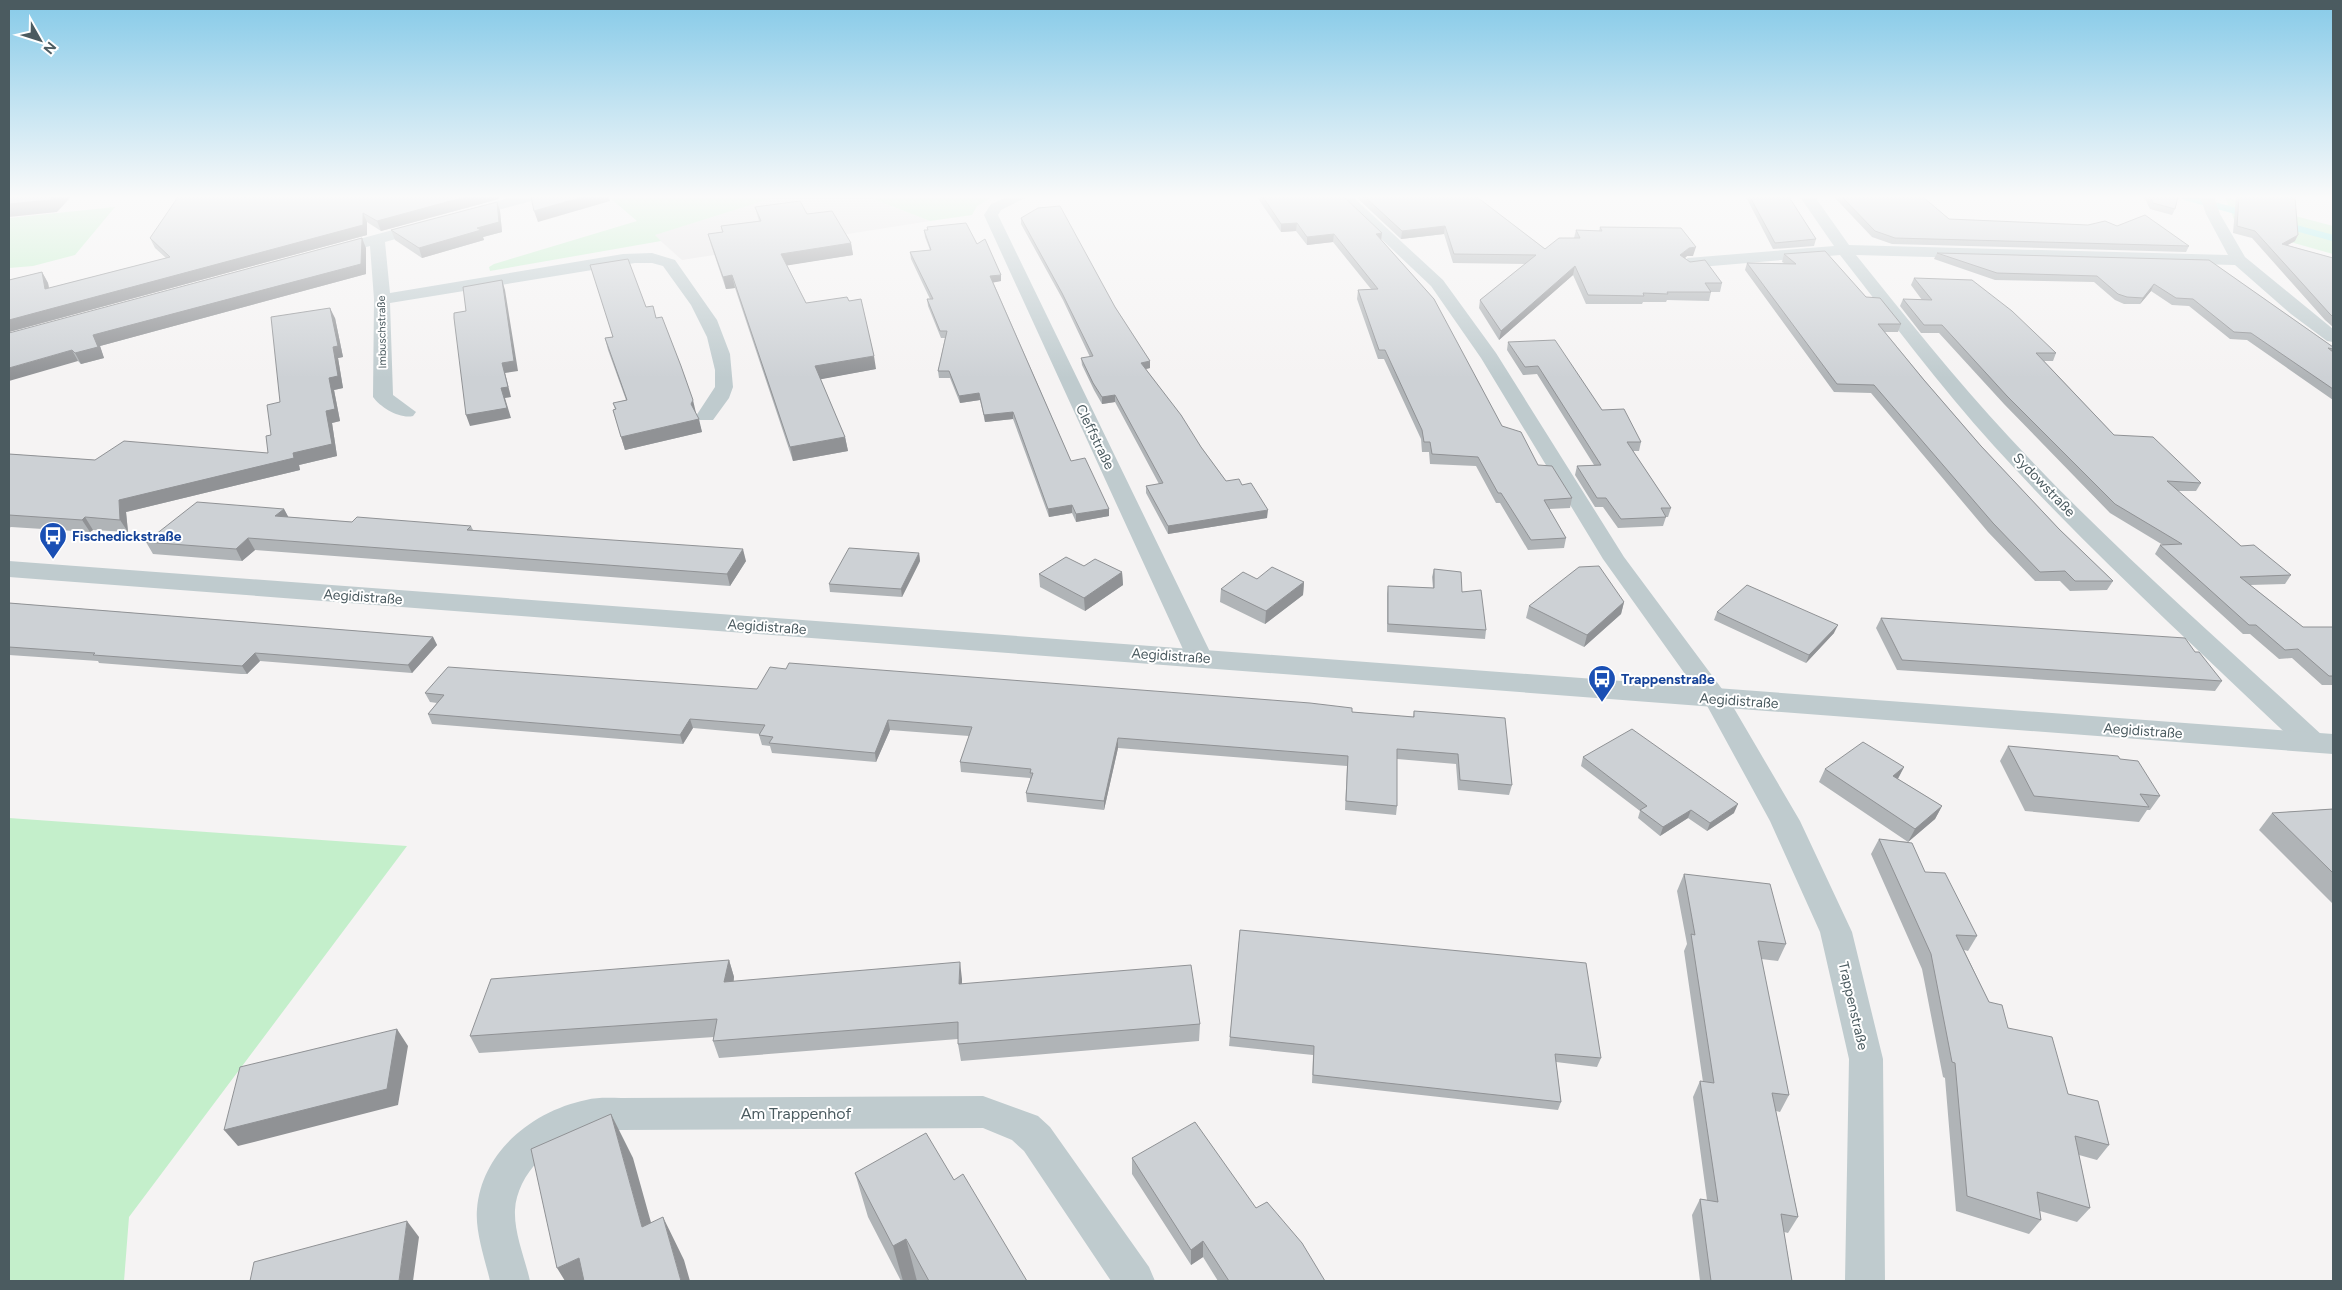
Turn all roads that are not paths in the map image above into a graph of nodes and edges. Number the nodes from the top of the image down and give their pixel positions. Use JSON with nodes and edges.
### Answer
{"nodes":[{"id":1,"x":378,"y":257,"type":"edge"},
{"id":2,"x":645,"y":257,"type":"edge"},
{"id":3,"x":648,"y":257,"type":"edge"},
{"id":4,"x":1011,"y":257,"type":"edge"},
{"id":5,"x":1409,"y":257,"type":"edge"},
{"id":6,"x":1758,"y":257,"type":"edge"},
{"id":7,"x":1850,"y":257,"type":"edge"},
{"id":8,"x":2128,"y":257,"type":"edge"},
{"id":9,"x":2238,"y":257,"type":"edge"},
{"id":10,"x":2239,"y":260,"type":"junction"},
{"id":11,"x":1688,"y":263,"type":"edge"},
{"id":12,"x":382,"y":299,"type":"junction"},
{"id":13,"x":2333,"y":337,"type":"edge"},
{"id":14,"x":406,"y":412,"type":"dead end"},
{"id":15,"x":706,"y":416,"type":"dead end"},
{"id":16,"x":9,"y":569,"type":"edge"},
{"id":17,"x":1200,"y":658,"type":"junction"},
{"id":18,"x":1716,"y":699,"type":"junction"},
{"id":19,"x":2328,"y":744,"type":"edge"},
{"id":20,"x":510,"y":1281,"type":"edge"},
{"id":21,"x":1135,"y":1281,"type":"edge"},
{"id":22,"x":1865,"y":1281,"type":"edge"}],
"edges":[{"from":1,"to":12,"type":"street","name":"Imbuschstraße"},
{"from":2,"to":12,"type":"street"},
{"from":3,"to":15,"type":"street"},
{"from":4,"to":17,"type":"street","name":"Cleffstraße"},
{"from":5,"to":18,"type":"street","name":"Trappenstraße"},
{"from":6,"to":11,"type":"street"},
{"from":7,"to":19,"type":"street","name":"Sydowstraße"},
{"from":8,"to":10,"type":"street"},
{"from":9,"to":10,"type":"street"},
{"from":10,"to":13,"type":"street"},
{"from":12,"to":14,"type":"street","name":"Imbuschstraße"},
{"from":16,"to":17,"type":"street","name":"Aegidistraße"},
{"from":17,"to":18,"type":"street","name":"Aegidistraße"},
{"from":18,"to":19,"type":"street","name":"Aegidistraße"},
{"from":18,"to":22,"type":"street","name":"Trappenstraße"},
{"from":20,"to":21,"type":"street","name":"Am Trappenhof"}]}
